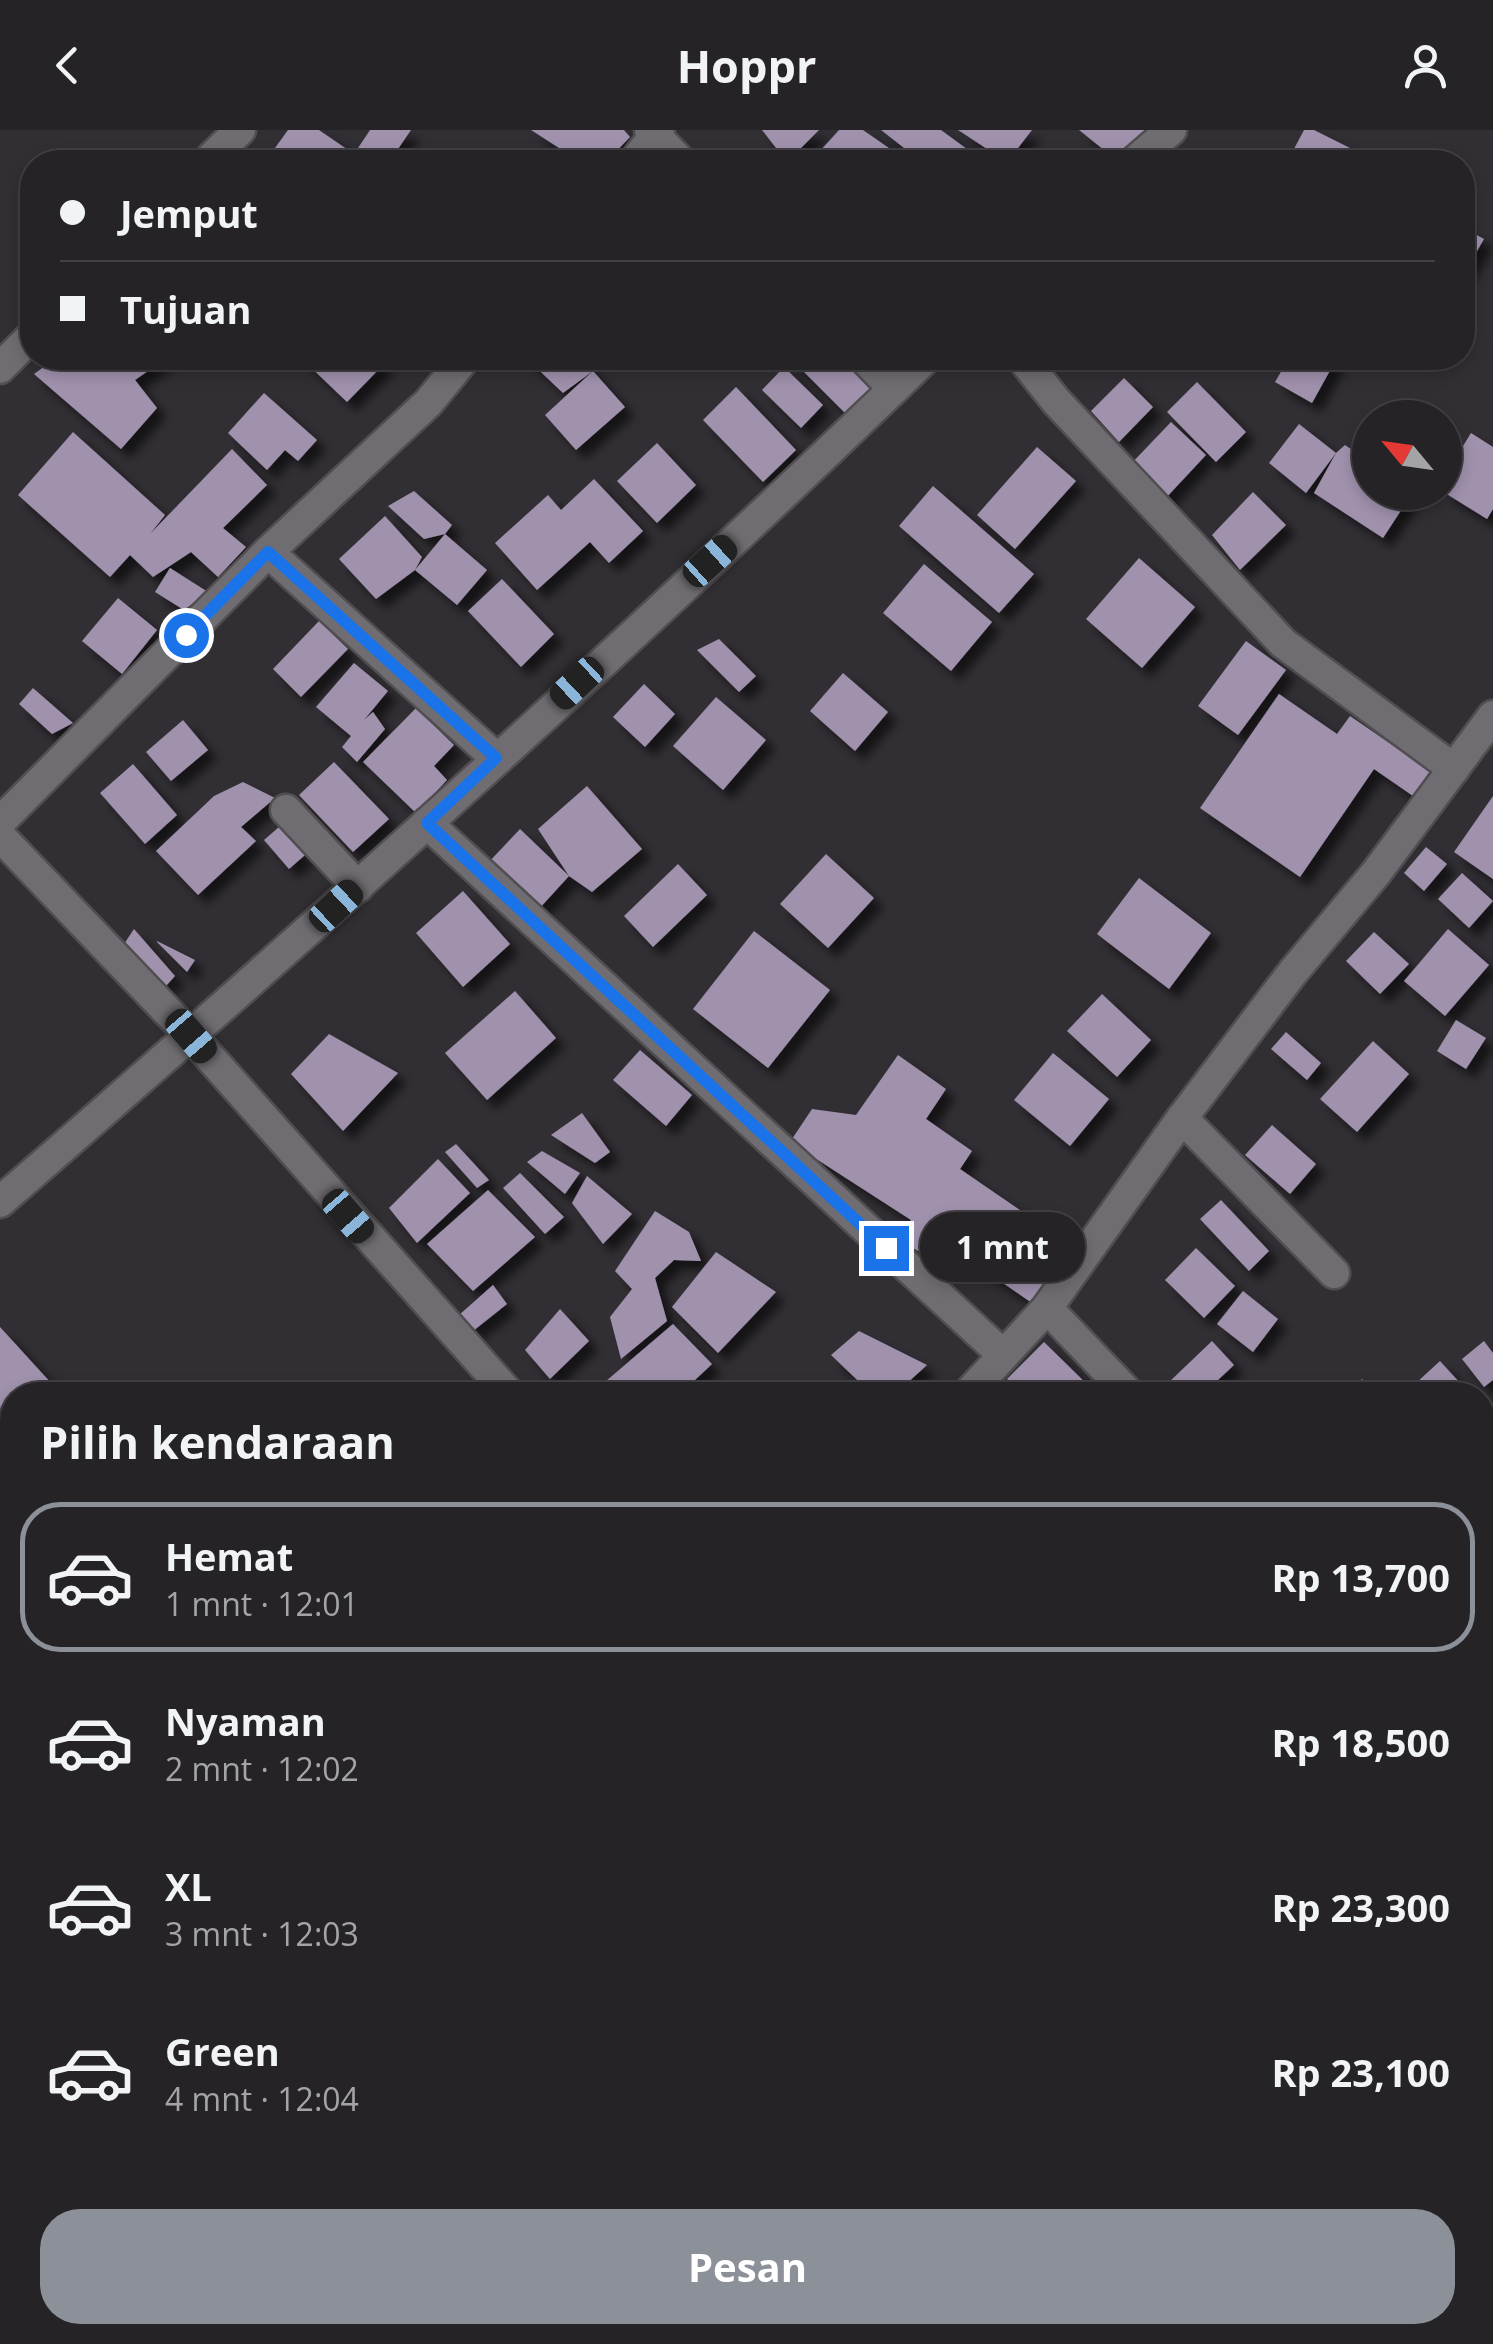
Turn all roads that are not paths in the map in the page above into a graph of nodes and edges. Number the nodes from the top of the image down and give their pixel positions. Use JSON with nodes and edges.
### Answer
{"nodes":[{"id":1,"x":240,"y":130,"type":"edge"},
{"id":2,"x":1171,"y":130,"type":"edge"},
{"id":3,"x":220,"y":150,"type":"edge"},
{"id":4,"x":1148,"y":150,"type":"edge"},
{"id":5,"x":20,"y":348,"type":"edge"},
{"id":6,"x":0,"y":368,"type":"edge"},
{"id":7,"x":455,"y":370,"type":"edge"},
{"id":8,"x":876,"y":370,"type":"edge"},
{"id":9,"x":914,"y":370,"type":"edge"},
{"id":10,"x":1031,"y":370,"type":"edge"},
{"id":11,"x":894,"y":389,"type":"junction"},
{"id":12,"x":268,"y":552,"type":"junction"},
{"id":13,"x":1490,"y":726,"type":"edge"},
{"id":14,"x":496,"y":758,"type":"junction"},
{"id":15,"x":1454,"y":770,"type":"junction"},
{"id":16,"x":286,"y":810,"type":"dead end"},
{"id":17,"x":0,"y":822,"type":"edge"},
{"id":18,"x":427,"y":823,"type":"junction"},
{"id":19,"x":0,"y":836,"type":"edge"},
{"id":20,"x":358,"y":886,"type":"junction"},
{"id":21,"x":191,"y":1036,"type":"junction"},
{"id":22,"x":1182,"y":1118,"type":"junction"},
{"id":23,"x":0,"y":1202,"type":"edge"},
{"id":24,"x":1334,"y":1273,"type":"dead end"},
{"id":25,"x":1047,"y":1308,"type":"junction"},
{"id":26,"x":1002,"y":1354,"type":"junction"},
{"id":27,"x":498,"y":1382,"type":"edge"},
{"id":28,"x":978,"y":1382,"type":"edge"},
{"id":29,"x":1118,"y":1382,"type":"edge"}],
"edges":[{"from":1,"to":3,"type":"street"},
{"from":2,"to":4,"type":"street"},
{"from":5,"to":6,"type":"street"},
{"from":7,"to":12,"type":"street"},
{"from":8,"to":11,"type":"street"},
{"from":9,"to":11,"type":"street"},
{"from":10,"to":15,"type":"street"},
{"from":11,"to":14,"type":"street"},
{"from":12,"to":14,"type":"street"},
{"from":12,"to":17,"type":"street"},
{"from":13,"to":15,"type":"street"},
{"from":14,"to":18,"type":"street"},
{"from":15,"to":22,"type":"street"},
{"from":16,"to":20,"type":"street"},
{"from":18,"to":20,"type":"street"},
{"from":18,"to":26,"type":"street"},
{"from":19,"to":21,"type":"street"},
{"from":20,"to":21,"type":"street"},
{"from":21,"to":23,"type":"street"},
{"from":21,"to":27,"type":"street"},
{"from":22,"to":24,"type":"street"},
{"from":22,"to":25,"type":"street"},
{"from":25,"to":26,"type":"street"},
{"from":25,"to":29,"type":"street"},
{"from":26,"to":28,"type":"street"}]}
